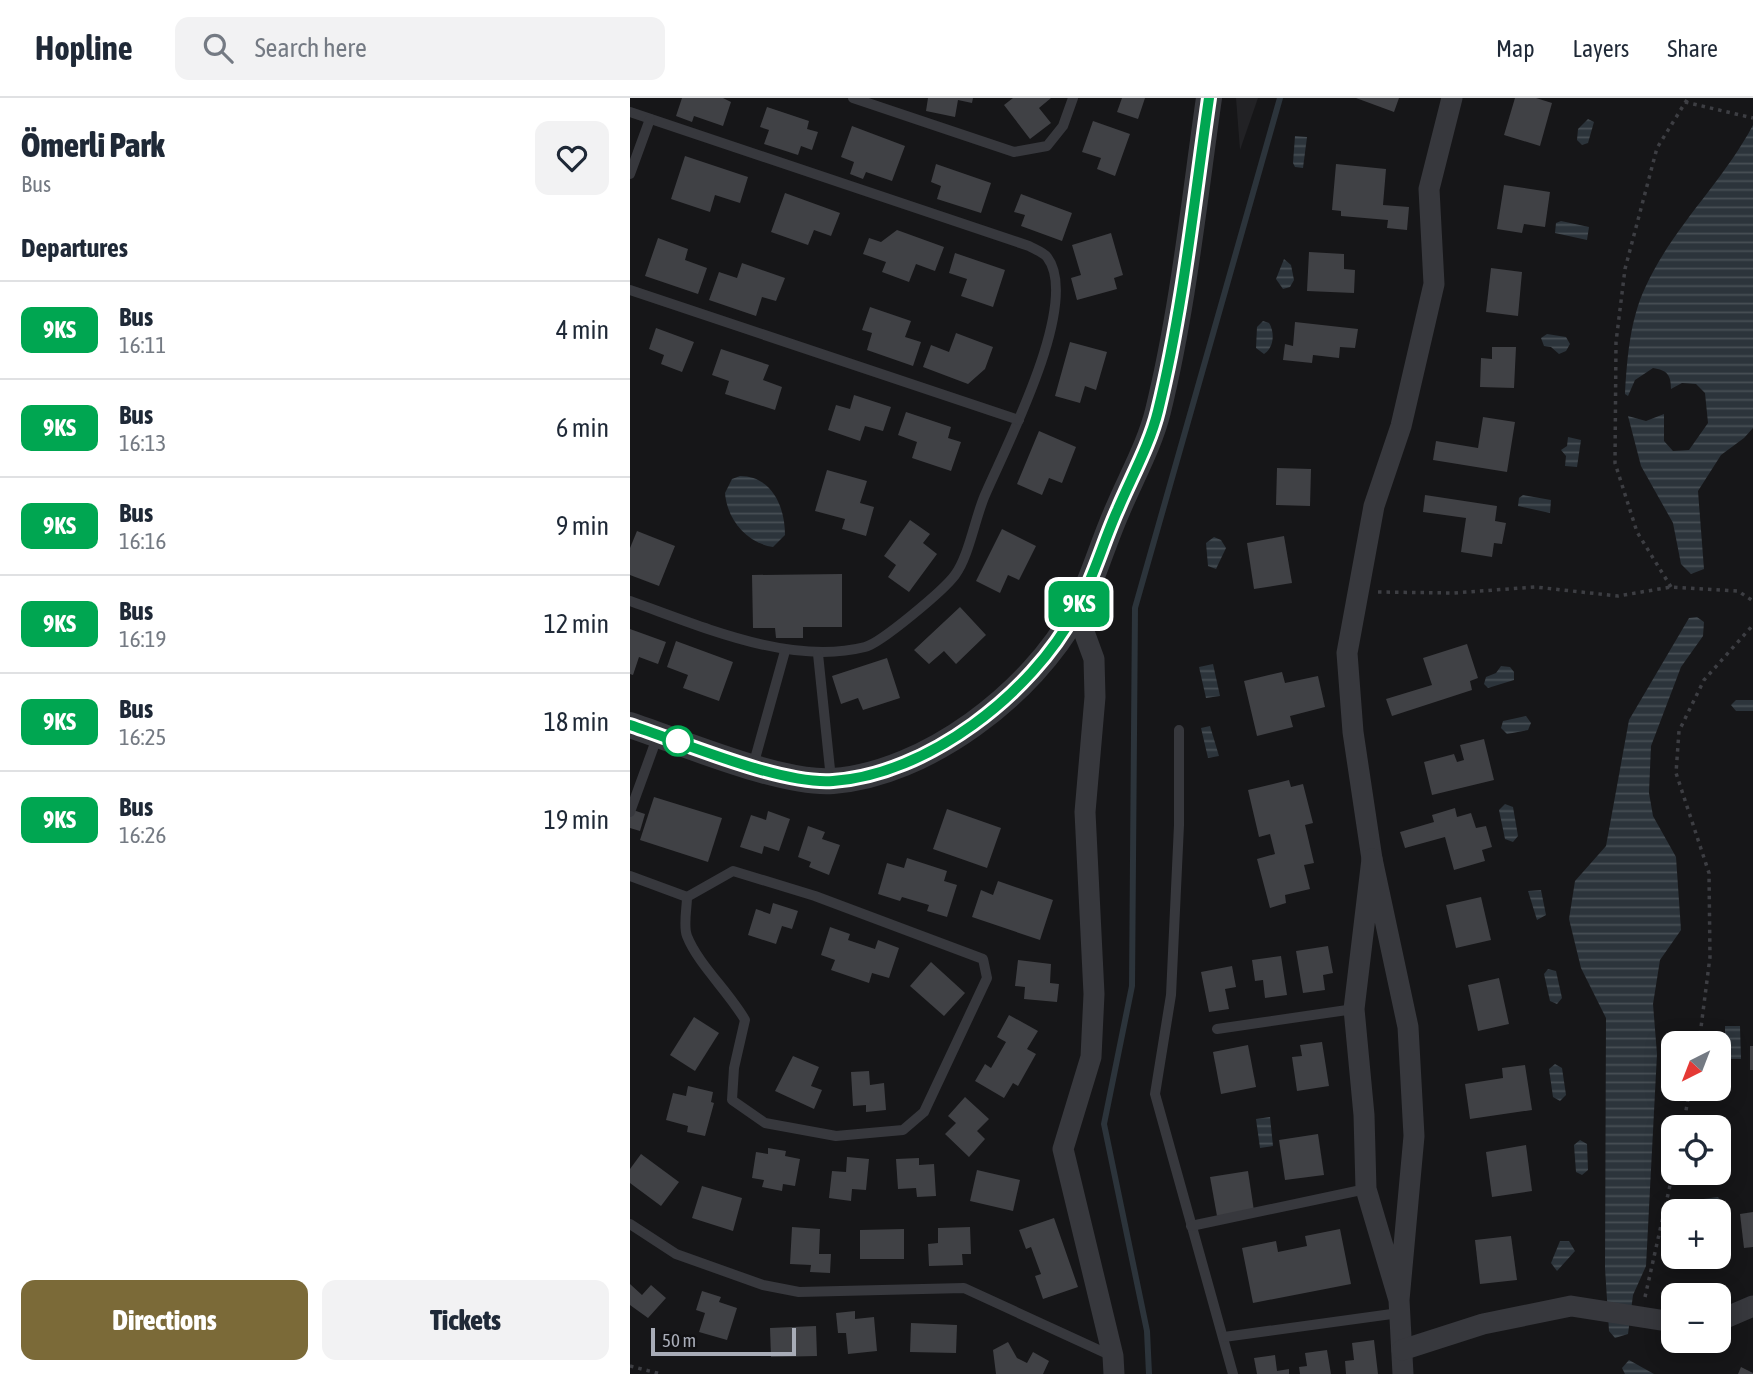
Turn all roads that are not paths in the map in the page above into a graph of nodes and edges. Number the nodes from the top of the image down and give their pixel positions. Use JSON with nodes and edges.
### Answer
{"nodes":[{"id":1,"x":853,"y":98,"type":"edge"},
{"id":2,"x":1073,"y":98,"type":"edge"},
{"id":3,"x":1209,"y":98,"type":"edge"},
{"id":4,"x":1452,"y":98,"type":"edge"},
{"id":5,"x":630,"y":112,"type":"edge"},
{"id":6,"x":650,"y":119,"type":"junction"},
{"id":7,"x":630,"y":174,"type":"edge"},
{"id":8,"x":630,"y":290,"type":"edge"},
{"id":9,"x":1019,"y":420,"type":"junction"},
{"id":10,"x":630,"y":601,"type":"edge"},
{"id":11,"x":1076,"y":610,"type":"junction"},
{"id":12,"x":785,"y":651,"type":"junction"},
{"id":13,"x":818,"y":654,"type":"junction"},
{"id":14,"x":630,"y":725,"type":"edge"},
{"id":15,"x":1179,"y":730,"type":"dead end"},
{"id":16,"x":658,"y":734,"type":"junction"},
{"id":17,"x":753,"y":766,"type":"junction"},
{"id":18,"x":831,"y":782,"type":"junction"},
{"id":19,"x":630,"y":812,"type":"edge"},
{"id":20,"x":1372,"y":859,"type":"junction"},
{"id":21,"x":630,"y":876,"type":"edge"},
{"id":22,"x":687,"y":897,"type":"junction"},
{"id":23,"x":1354,"y":1009,"type":"junction"},
{"id":24,"x":1217,"y":1030,"type":"dead end"},
{"id":25,"x":1366,"y":1189,"type":"junction"},
{"id":26,"x":630,"y":1224,"type":"edge"},
{"id":27,"x":1191,"y":1226,"type":"junction"},
{"id":28,"x":1753,"y":1306,"type":"edge"},
{"id":29,"x":1399,"y":1307,"type":"junction"},
{"id":30,"x":1731,"y":1315,"type":"edge"},
{"id":31,"x":1661,"y":1319,"type":"edge"},
{"id":32,"x":1224,"y":1337,"type":"junction"},
{"id":33,"x":1402,"y":1350,"type":"junction"},
{"id":34,"x":1113,"y":1365,"type":"edge"},
{"id":35,"x":1233,"y":1374,"type":"edge"},
{"id":36,"x":1403,"y":1374,"type":"edge"}],
"edges":[{"from":1,"to":2,"type":"lane"},
{"from":3,"to":11,"type":"street"},
{"from":4,"to":20,"type":"street"},
{"from":5,"to":6,"type":"lane"},
{"from":6,"to":7,"type":"lane"},
{"from":6,"to":9,"type":"lane"},
{"from":8,"to":9,"type":"lane"},
{"from":9,"to":13,"type":"lane"},
{"from":10,"to":12,"type":"lane"},
{"from":11,"to":18,"type":"street"},
{"from":11,"to":34,"type":"street"},
{"from":12,"to":13,"type":"lane"},
{"from":12,"to":17,"type":"lane"},
{"from":13,"to":18,"type":"lane"},
{"from":14,"to":16,"type":"street"},
{"from":15,"to":27,"type":"lane"},
{"from":16,"to":17,"type":"street"},
{"from":16,"to":19,"type":"lane"},
{"from":17,"to":18,"type":"street"},
{"from":20,"to":23,"type":"street"},
{"from":20,"to":29,"type":"street"},
{"from":21,"to":22,"type":"lane"},
{"from":22,"to":22,"type":"lane"},
{"from":23,"to":24,"type":"lane"},
{"from":23,"to":25,"type":"street"},
{"from":25,"to":27,"type":"lane"},
{"from":25,"to":29,"type":"street"},
{"from":26,"to":34,"type":"lane"},
{"from":27,"to":32,"type":"lane"},
{"from":28,"to":30,"type":"street"},
{"from":29,"to":32,"type":"lane"},
{"from":29,"to":33,"type":"street"},
{"from":31,"to":33,"type":"street"},
{"from":32,"to":35,"type":"lane"},
{"from":33,"to":36,"type":"street"}]}
